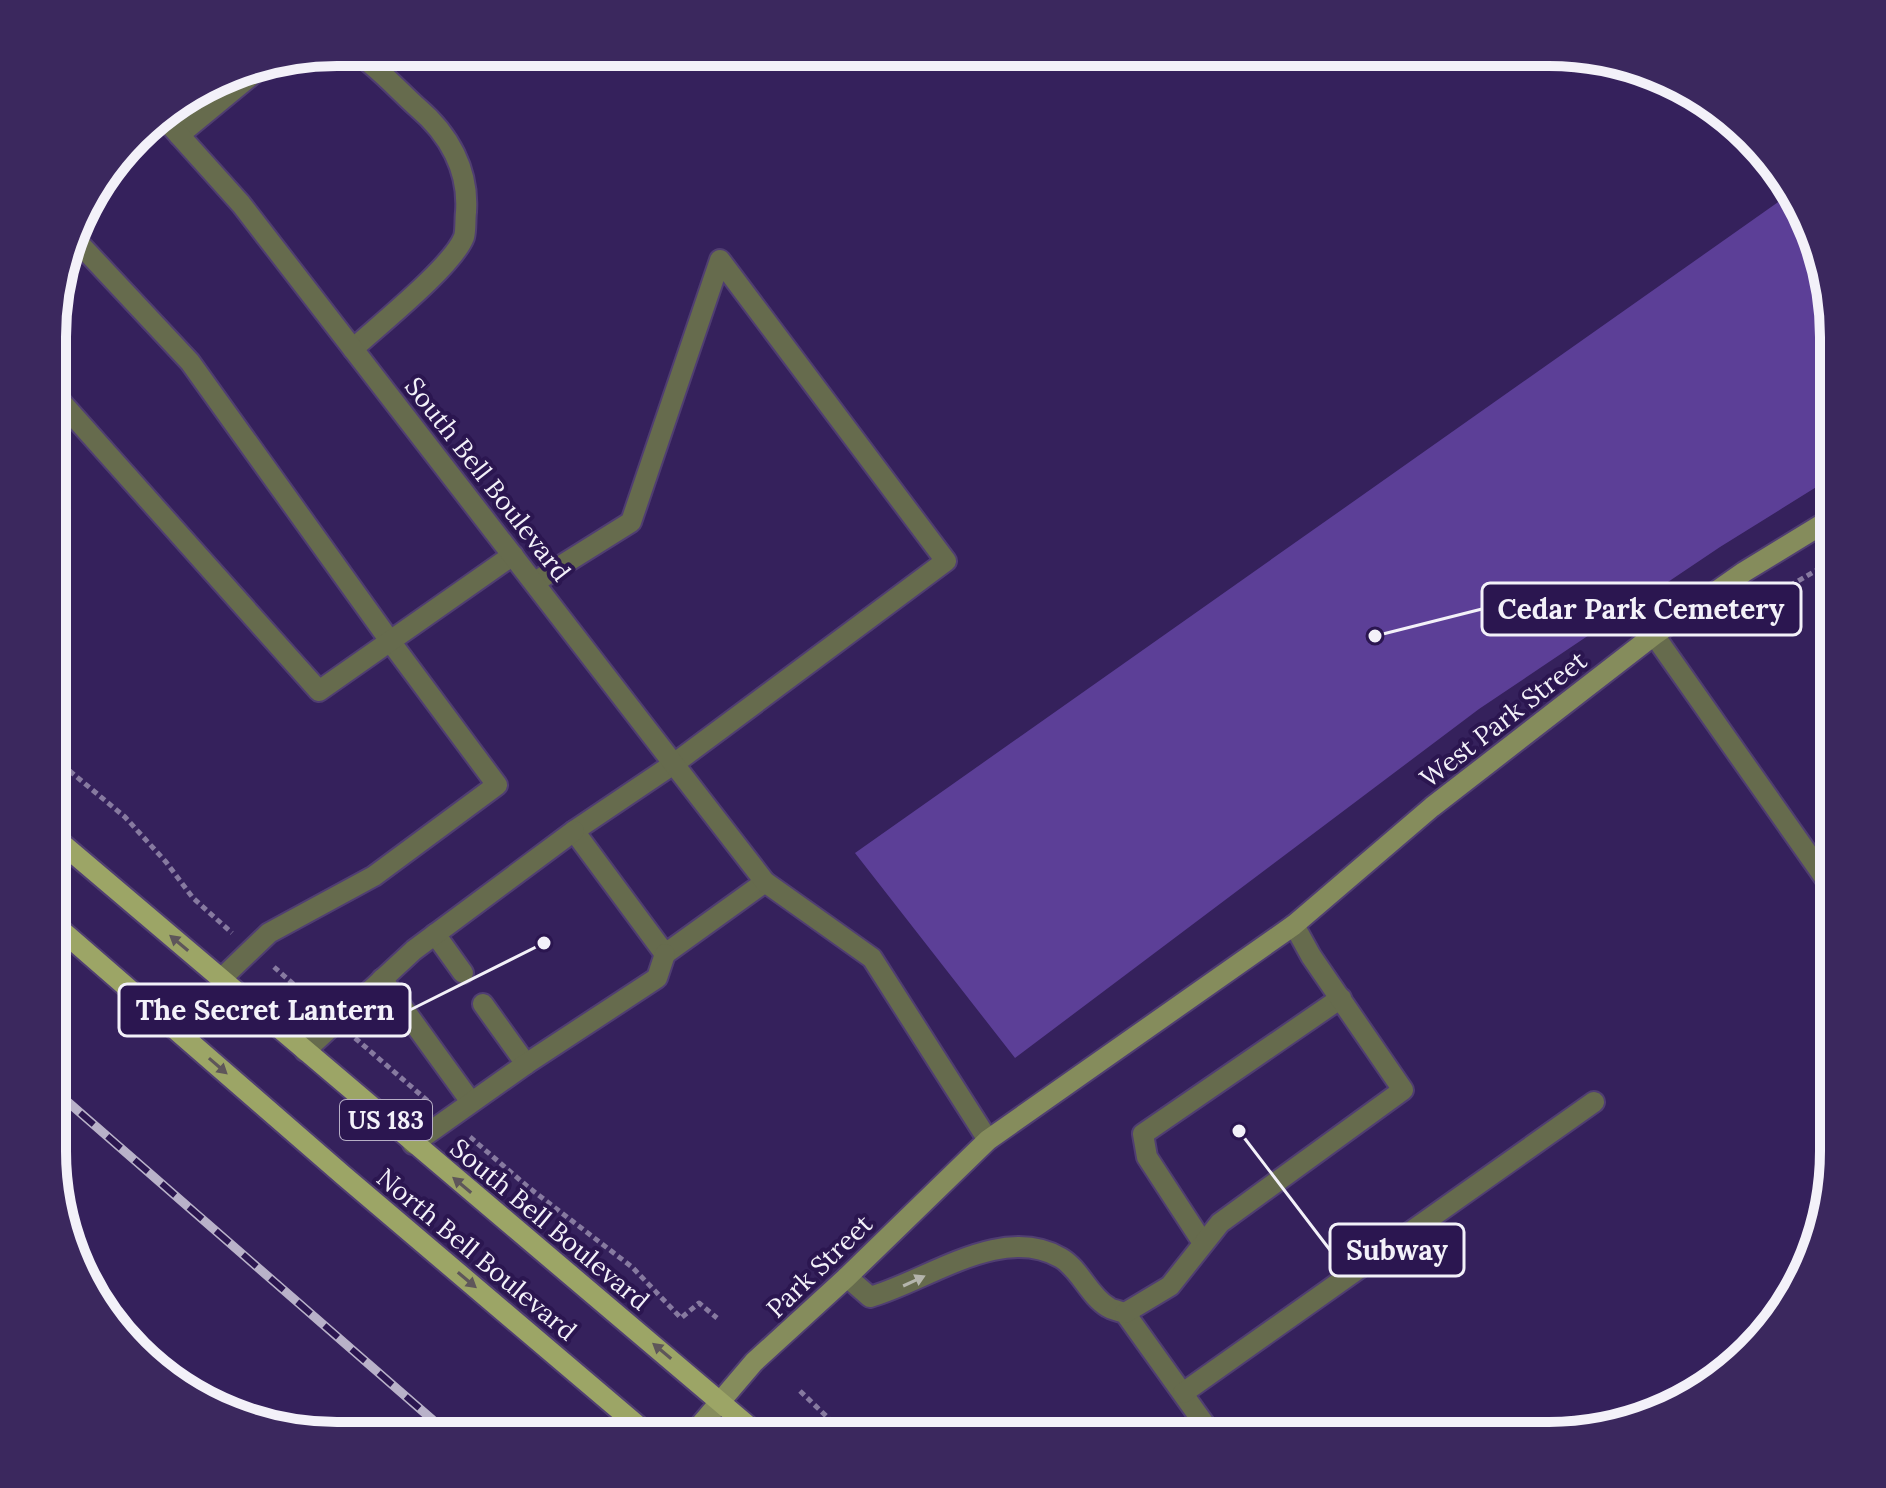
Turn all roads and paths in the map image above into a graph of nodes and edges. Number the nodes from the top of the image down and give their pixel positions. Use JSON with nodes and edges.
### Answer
{"nodes":[{"id":1,"x":372,"y":66,"type":"edge"},
{"id":2,"x":240,"y":84,"type":"edge"},
{"id":3,"x":170,"y":125,"type":"edge"},
{"id":4,"x":179,"y":135,"type":"junction"},
{"id":5,"x":82,"y":246,"type":"edge"},
{"id":6,"x":353,"y":349,"type":"junction"},
{"id":7,"x":66,"y":408,"type":"edge"},
{"id":8,"x":1820,"y":526,"type":"edge"},
{"id":9,"x":513,"y":555,"type":"junction"},
{"id":10,"x":1820,"y":568,"type":"edge"},
{"id":11,"x":535,"y":582,"type":"junction"},
{"id":12,"x":1781,"y":591,"type":"dead end"},
{"id":13,"x":1654,"y":635,"type":"junction"},
{"id":14,"x":390,"y":641,"type":"junction"},
{"id":15,"x":675,"y":763,"type":"junction"},
{"id":16,"x":67,"y":768,"type":"edge"},
{"id":17,"x":574,"y":831,"type":"junction"},
{"id":18,"x":67,"y":848,"type":"edge"},
{"id":19,"x":1819,"y":870,"type":"edge"},
{"id":20,"x":765,"y":882,"type":"junction"},
{"id":21,"x":1294,"y":925,"type":"junction"},
{"id":22,"x":435,"y":934,"type":"junction"},
{"id":23,"x":67,"y":935,"type":"edge"},
{"id":24,"x":252,"y":949,"type":"junction"},
{"id":25,"x":665,"y":954,"type":"junction"},
{"id":26,"x":463,"y":973,"type":"dead end"},
{"id":27,"x":221,"y":979,"type":"junction"},
{"id":28,"x":382,"y":979,"type":"junction"},
{"id":29,"x":1341,"y":998,"type":"junction"},
{"id":30,"x":483,"y":1004,"type":"dead end"},
{"id":31,"x":336,"y":1022,"type":"junction"},
{"id":32,"x":305,"y":1051,"type":"junction"},
{"id":33,"x":526,"y":1064,"type":"junction"},
{"id":34,"x":471,"y":1102,"type":"junction"},
{"id":35,"x":1594,"y":1102,"type":"dead end"},
{"id":36,"x":449,"y":1118,"type":"junction"},
{"id":37,"x":988,"y":1140,"type":"junction"},
{"id":38,"x":413,"y":1144,"type":"junction"},
{"id":39,"x":1203,"y":1243,"type":"junction"},
{"id":40,"x":847,"y":1277,"type":"junction"},
{"id":41,"x":1125,"y":1313,"type":"junction"},
{"id":42,"x":717,"y":1318,"type":"dead end"},
{"id":43,"x":800,"y":1391,"type":"dead end"},
{"id":44,"x":1183,"y":1393,"type":"junction"},
{"id":45,"x":721,"y":1401,"type":"junction"},
{"id":46,"x":633,"y":1421,"type":"edge"},
{"id":47,"x":704,"y":1421,"type":"edge"},
{"id":48,"x":744,"y":1421,"type":"edge"},
{"id":49,"x":832,"y":1421,"type":"edge"},
{"id":50,"x":1203,"y":1422,"type":"edge"}],
"edges":[{"from":1,"to":6,"type":"street"},
{"from":2,"to":4,"type":"street"},
{"from":3,"to":4,"type":"street","name":"South Bell Boulevard"},
{"from":4,"to":6,"type":"street","name":"South Bell Boulevard"},
{"from":5,"to":14,"type":"street"},
{"from":6,"to":9,"type":"street","name":"South Bell Boulevard"},
{"from":7,"to":14,"type":"street"},
{"from":8,"to":13,"type":"street","name":"West Park Street"},
{"from":9,"to":11,"type":"street","name":"South Bell Boulevard"},
{"from":9,"to":14,"type":"street"},
{"from":10,"to":12,"type":"path"},
{"from":11,"to":15,"type":"street","name":"South Bell Boulevard"},
{"from":11,"to":15,"type":"street"},
{"from":13,"to":19,"type":"street"},
{"from":13,"to":21,"type":"street","name":"West Park Street"},
{"from":14,"to":24,"type":"street"},
{"from":15,"to":17,"type":"street"},
{"from":15,"to":20,"type":"street","name":"South Bell Boulevard"},
{"from":16,"to":24,"type":"path"},
{"from":17,"to":22,"type":"street"},
{"from":17,"to":25,"type":"street"},
{"from":27,"to":18,"type":"main road","name":"South Bell Boulevard","number":"US 183","one_way":true},
{"from":20,"to":25,"type":"street"},
{"from":20,"to":37,"type":"street","name":"South Bell Boulevard"},
{"from":21,"to":29,"type":"street"},
{"from":21,"to":37,"type":"street","name":"West Park Street"},
{"from":22,"to":26,"type":"street"},
{"from":22,"to":28,"type":"street"},
{"from":23,"to":46,"type":"main road","name":"North Bell Boulevard","number":"US 183","one_way":true},
{"from":24,"to":27,"type":"street"},
{"from":24,"to":31,"type":"path"},
{"from":25,"to":33,"type":"street"},
{"from":27,"to":32,"type":"main road","name":"South Bell Boulevard","number":"US 183"},
{"from":28,"to":31,"type":"street"},
{"from":28,"to":34,"type":"street"},
{"from":29,"to":39,"type":"street"},
{"from":29,"to":39,"type":"street"},
{"from":30,"to":33,"type":"street"},
{"from":31,"to":32,"type":"street"},
{"from":31,"to":36,"type":"path"},
{"from":32,"to":38,"type":"main road","name":"South Bell Boulevard","number":"US 183"},
{"from":33,"to":34,"type":"street"},
{"from":34,"to":36,"type":"street"},
{"from":35,"to":44,"type":"street"},
{"from":36,"to":38,"type":"street"},
{"from":36,"to":42,"type":"path"},
{"from":37,"to":40,"type":"street","name":"Park Street"},
{"from":45,"to":38,"type":"main road","name":"South Bell Boulevard","number":"US 183","one_way":true},
{"from":39,"to":41,"type":"street"},
{"from":40,"to":41,"type":"street","one_way":true},
{"from":40,"to":45,"type":"street","name":"Park Street"},
{"from":41,"to":44,"type":"street"},
{"from":43,"to":49,"type":"path"},
{"from":44,"to":50,"type":"street"},
{"from":45,"to":47,"type":"street","name":"Park Street"},
{"from":45,"to":48,"type":"main road","number":"US 183"}]}
